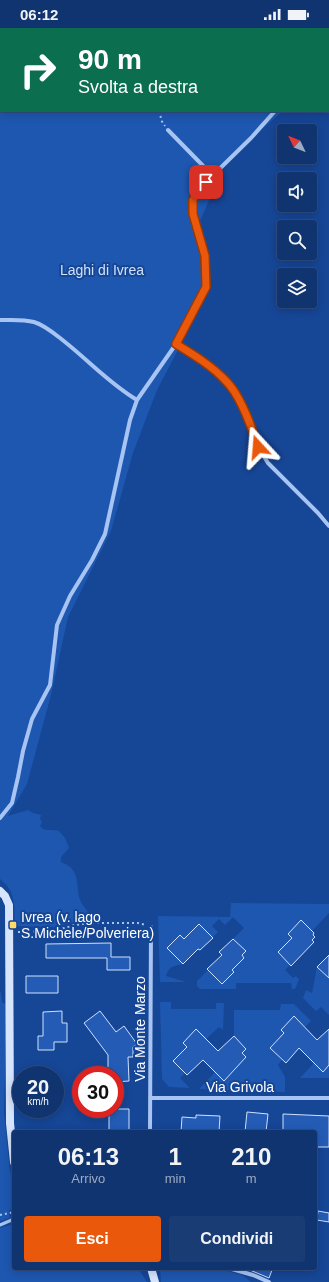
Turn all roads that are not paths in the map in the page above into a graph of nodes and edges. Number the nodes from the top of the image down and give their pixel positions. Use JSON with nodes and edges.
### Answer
{"nodes":[{"id":1,"x":274,"y":112,"type":"edge"},
{"id":2,"x":168,"y":130,"type":"road end"},
{"id":3,"x":212,"y":175,"type":"junction"},
{"id":4,"x":0,"y":320,"type":"edge"},
{"id":5,"x":176,"y":344,"type":"junction"},
{"id":6,"x":137,"y":400,"type":"junction"},
{"id":7,"x":329,"y":526,"type":"edge"},
{"id":8,"x":0,"y":818,"type":"edge"},
{"id":9,"x":0,"y":891,"type":"edge"},
{"id":10,"x":151,"y":927,"type":"road end"},
{"id":11,"x":150,"y":1098,"type":"junction"},
{"id":12,"x":329,"y":1098,"type":"edge"},
{"id":13,"x":150,"y":1130,"type":"edge"},
{"id":14,"x":12,"y":1142,"type":"edge"},
{"id":15,"x":12,"y":1220,"type":"edge"},
{"id":16,"x":0,"y":1225,"type":"edge"},
{"id":17,"x":152,"y":1270,"type":"edge"},
{"id":18,"x":235,"y":1270,"type":"edge"},
{"id":19,"x":155,"y":1282,"type":"edge"},
{"id":20,"x":269,"y":1282,"type":"edge"}],
"edges":[{"from":1,"to":3,"type":"street"},
{"from":2,"to":3,"type":"street"},
{"from":3,"to":5,"type":"street"},
{"from":4,"to":6,"type":"street"},
{"from":5,"to":6,"type":"street"},
{"from":5,"to":7,"type":"street"},
{"from":6,"to":8,"type":"street"},
{"from":9,"to":14,"type":"main road"},
{"from":10,"to":11,"type":"street","name":"Via Monte Marzo"},
{"from":11,"to":12,"type":"street","name":"Via Grivola"},
{"from":11,"to":13,"type":"street","name":"Via Monte Marzo"},
{"from":15,"to":16,"type":"lane"},
{"from":17,"to":19,"type":"main road"},
{"from":18,"to":20,"type":"street"}]}
